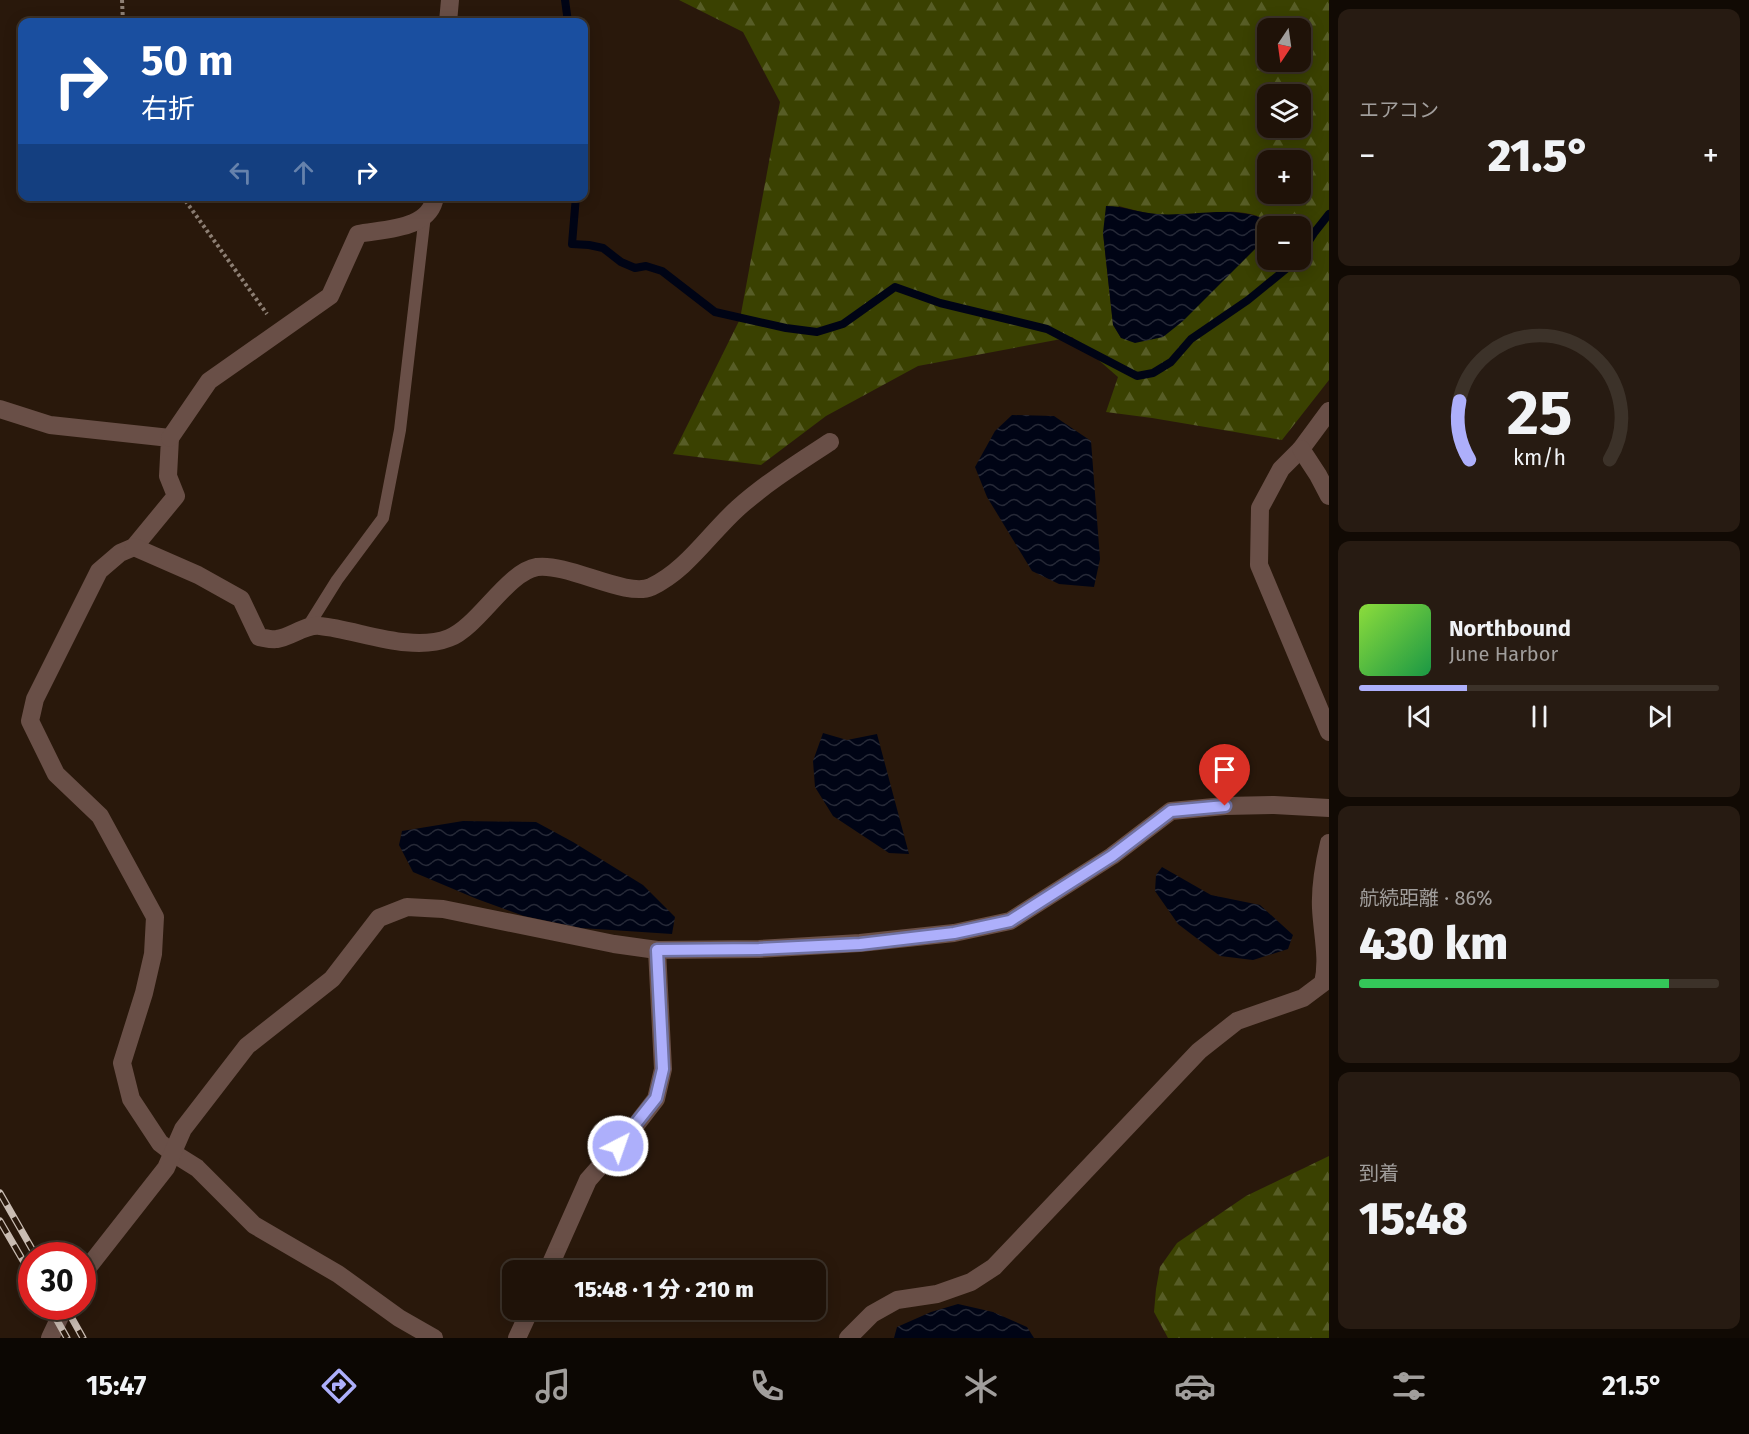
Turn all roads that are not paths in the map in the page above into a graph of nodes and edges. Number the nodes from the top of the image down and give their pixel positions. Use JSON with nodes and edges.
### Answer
{"nodes":[{"id":1,"x":450,"y":0,"type":"edge"},
{"id":2,"x":448,"y":18,"type":"edge"},
{"id":3,"x":434,"y":201,"type":"edge"},
{"id":4,"x":425,"y":215,"type":"junction"},
{"id":5,"x":0,"y":409,"type":"edge"},
{"id":6,"x":1329,"y":411,"type":"edge"},
{"id":7,"x":170,"y":438,"type":"junction"},
{"id":8,"x":830,"y":442,"type":"dead end"},
{"id":9,"x":1301,"y":449,"type":"junction"},
{"id":10,"x":1329,"y":496,"type":"edge"},
{"id":11,"x":134,"y":547,"type":"junction"},
{"id":12,"x":307,"y":628,"type":"junction"},
{"id":13,"x":1329,"y":732,"type":"edge"},
{"id":14,"x":1329,"y":808,"type":"edge"},
{"id":15,"x":1329,"y":843,"type":"edge"},
{"id":16,"x":657,"y":950,"type":"junction"},
{"id":17,"x":173,"y":1153,"type":"junction"},
{"id":18,"x":96,"y":1257,"type":"edge"},
{"id":19,"x":552,"y":1260,"type":"edge"},
{"id":20,"x":58,"y":1320,"type":"edge"},
{"id":21,"x":525,"y":1320,"type":"edge"},
{"id":22,"x":50,"y":1338,"type":"edge"},
{"id":23,"x":434,"y":1338,"type":"edge"},
{"id":24,"x":517,"y":1338,"type":"edge"},
{"id":25,"x":848,"y":1338,"type":"edge"}],
"edges":[{"from":1,"to":2,"type":"street"},
{"from":3,"to":4,"type":"street"},
{"from":4,"to":7,"type":"street"},
{"from":4,"to":12,"type":"lane"},
{"from":5,"to":7,"type":"street"},
{"from":6,"to":9,"type":"street"},
{"from":7,"to":11,"type":"street"},
{"from":8,"to":12,"type":"street"},
{"from":9,"to":10,"type":"street"},
{"from":9,"to":13,"type":"street"},
{"from":11,"to":12,"type":"street"},
{"from":11,"to":17,"type":"street"},
{"from":14,"to":16,"type":"street"},
{"from":15,"to":25,"type":"street"},
{"from":16,"to":17,"type":"street"},
{"from":16,"to":19,"type":"street"},
{"from":17,"to":18,"type":"street"},
{"from":17,"to":23,"type":"street"},
{"from":20,"to":22,"type":"street"},
{"from":21,"to":24,"type":"street"}]}
